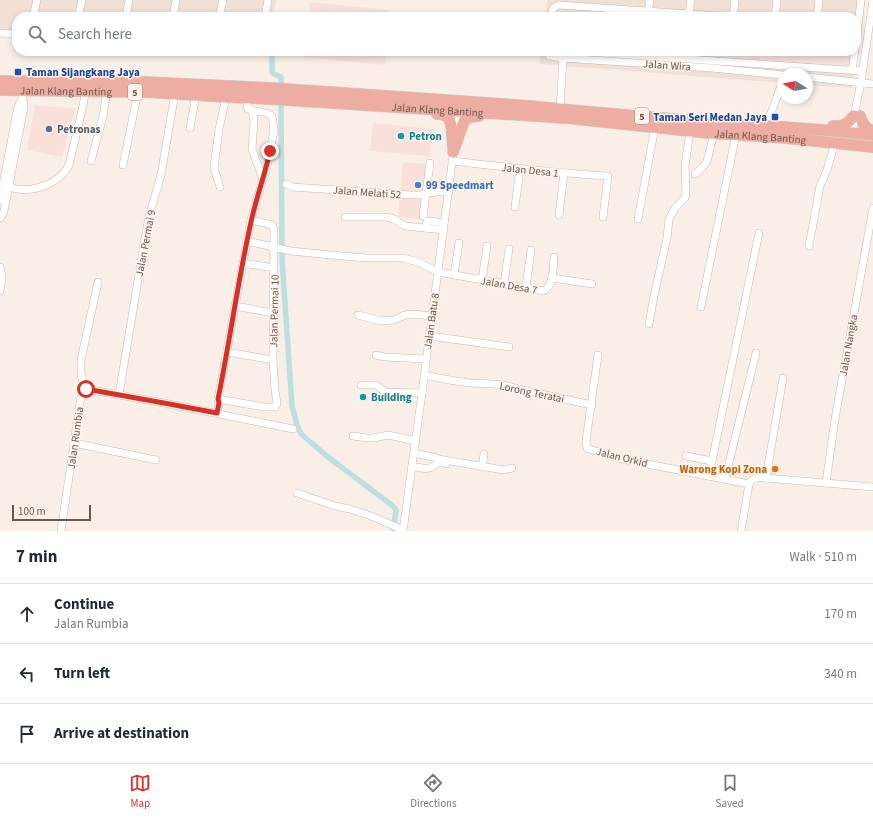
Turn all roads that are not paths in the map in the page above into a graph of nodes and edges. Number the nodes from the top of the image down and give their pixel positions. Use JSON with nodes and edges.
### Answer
{"nodes":[{"id":1,"x":37,"y":0,"type":"edge"},
{"id":2,"x":82,"y":0,"type":"edge"},
{"id":3,"x":130,"y":0,"type":"edge"},
{"id":4,"x":176,"y":0,"type":"edge"},
{"id":5,"x":223,"y":0,"type":"edge"},
{"id":6,"x":268,"y":0,"type":"edge"},
{"id":7,"x":650,"y":0,"type":"edge"},
{"id":8,"x":691,"y":0,"type":"edge"},
{"id":9,"x":735,"y":0,"type":"edge"},
{"id":10,"x":777,"y":0,"type":"edge"},
{"id":11,"x":819,"y":0,"type":"edge"},
{"id":12,"x":862,"y":0,"type":"edge"},
{"id":13,"x":873,"y":0,"type":"edge"},
{"id":14,"x":648,"y":11,"type":"junction"},
{"id":15,"x":34,"y":12,"type":"edge"},
{"id":16,"x":79,"y":12,"type":"edge"},
{"id":17,"x":127,"y":12,"type":"edge"},
{"id":18,"x":174,"y":12,"type":"edge"},
{"id":19,"x":220,"y":12,"type":"edge"},
{"id":20,"x":266,"y":12,"type":"edge"},
{"id":21,"x":552,"y":12,"type":"edge"},
{"id":22,"x":662,"y":12,"type":"edge"},
{"id":23,"x":690,"y":12,"type":"edge"},
{"id":24,"x":733,"y":12,"type":"edge"},
{"id":25,"x":776,"y":12,"type":"edge"},
{"id":26,"x":818,"y":12,"type":"edge"},
{"id":27,"x":860,"y":12,"type":"edge"},
{"id":28,"x":861,"y":26,"type":"edge"},
{"id":29,"x":869,"y":27,"type":"junction"},
{"id":30,"x":0,"y":34,"type":"edge"},
{"id":31,"x":12,"y":34,"type":"edge"},
{"id":32,"x":556,"y":56,"type":"edge"},
{"id":33,"x":644,"y":56,"type":"edge"},
{"id":34,"x":854,"y":56,"type":"edge"},
{"id":35,"x":563,"y":58,"type":"junction"},
{"id":36,"x":852,"y":70,"type":"junction"},
{"id":37,"x":862,"y":71,"type":"junction"},
{"id":38,"x":777,"y":74,"type":"edge"},
{"id":39,"x":813,"y":78,"type":"edge"},
{"id":40,"x":0,"y":81,"type":"edge"},
{"id":41,"x":861,"y":82,"type":"junction"},
{"id":42,"x":873,"y":84,"type":"edge"},
{"id":43,"x":0,"y":90,"type":"edge"},
{"id":44,"x":86,"y":90,"type":"junction"},
{"id":45,"x":107,"y":91,"type":"junction"},
{"id":46,"x":138,"y":92,"type":"junction"},
{"id":47,"x":175,"y":93,"type":"junction"},
{"id":48,"x":22,"y":95,"type":"junction"},
{"id":49,"x":196,"y":95,"type":"junction"},
{"id":50,"x":226,"y":97,"type":"junction"},
{"id":51,"x":777,"y":97,"type":"edge"},
{"id":52,"x":248,"y":98,"type":"junction"},
{"id":53,"x":430,"y":98,"type":"junction"},
{"id":54,"x":391,"y":107,"type":"junction"},
{"id":55,"x":560,"y":109,"type":"junction"},
{"id":56,"x":252,"y":111,"type":"junction"},
{"id":57,"x":532,"y":111,"type":"junction"},
{"id":58,"x":459,"y":112,"type":"junction"},
{"id":59,"x":857,"y":116,"type":"junction"},
{"id":60,"x":763,"y":125,"type":"junction"},
{"id":61,"x":777,"y":126,"type":"junction"},
{"id":62,"x":655,"y":127,"type":"junction"},
{"id":63,"x":190,"y":128,"type":"dead end"},
{"id":64,"x":690,"y":131,"type":"junction"},
{"id":65,"x":873,"y":131,"type":"edge"},
{"id":66,"x":714,"y":133,"type":"junction"},
{"id":67,"x":855,"y":133,"type":"junction"},
{"id":68,"x":736,"y":134,"type":"junction"},
{"id":69,"x":873,"y":135,"type":"edge"},
{"id":70,"x":786,"y":138,"type":"junction"},
{"id":71,"x":835,"y":143,"type":"junction"},
{"id":72,"x":873,"y":143,"type":"edge"},
{"id":73,"x":873,"y":147,"type":"edge"},
{"id":74,"x":452,"y":156,"type":"junction"},
{"id":75,"x":91,"y":161,"type":"dead end"},
{"id":76,"x":430,"y":163,"type":"dead end"},
{"id":77,"x":123,"y":165,"type":"dead end"},
{"id":78,"x":520,"y":169,"type":"junction"},
{"id":79,"x":564,"y":173,"type":"junction"},
{"id":80,"x":695,"y":174,"type":"dead end"},
{"id":81,"x":263,"y":178,"type":"junction"},
{"id":82,"x":286,"y":184,"type":"dead end"},
{"id":83,"x":8,"y":187,"type":"junction"},
{"id":84,"x":220,"y":188,"type":"dead end"},
{"id":85,"x":449,"y":191,"type":"junction"},
{"id":86,"x":426,"y":193,"type":"junction"},
{"id":87,"x":0,"y":200,"type":"edge"},
{"id":88,"x":515,"y":207,"type":"dead end"},
{"id":89,"x":873,"y":208,"type":"edge"},
{"id":90,"x":559,"y":214,"type":"dead end"},
{"id":91,"x":423,"y":216,"type":"dead end"},
{"id":92,"x":345,"y":217,"type":"dead end"},
{"id":93,"x":603,"y":217,"type":"dead end"},
{"id":94,"x":0,"y":218,"type":"edge"},
{"id":95,"x":638,"y":218,"type":"dead end"},
{"id":96,"x":251,"y":220,"type":"junction"},
{"id":97,"x":444,"y":226,"type":"junction"},
{"id":98,"x":759,"y":233,"type":"dead end"},
{"id":99,"x":247,"y":241,"type":"junction"},
{"id":100,"x":459,"y":243,"type":"dead end"},
{"id":101,"x":486,"y":246,"type":"dead end"},
{"id":102,"x":809,"y":246,"type":"dead end"},
{"id":103,"x":276,"y":247,"type":"junction"},
{"id":104,"x":509,"y":249,"type":"dead end"},
{"id":105,"x":531,"y":250,"type":"dead end"},
{"id":106,"x":554,"y":257,"type":"dead end"},
{"id":107,"x":243,"y":263,"type":"junction"},
{"id":108,"x":0,"y":267,"type":"edge"},
{"id":109,"x":274,"y":268,"type":"junction"},
{"id":110,"x":438,"y":272,"type":"junction"},
{"id":111,"x":454,"y":275,"type":"junction"},
{"id":112,"x":552,"y":278,"type":"junction"},
{"id":113,"x":482,"y":280,"type":"junction"},
{"id":114,"x":98,"y":282,"type":"dead end"},
{"id":115,"x":504,"y":284,"type":"junction"},
{"id":116,"x":592,"y":284,"type":"dead end"},
{"id":117,"x":526,"y":287,"type":"junction"},
{"id":118,"x":0,"y":291,"type":"edge"},
{"id":119,"x":235,"y":306,"type":"junction"},
{"id":120,"x":701,"y":307,"type":"dead end"},
{"id":121,"x":273,"y":313,"type":"junction"},
{"id":122,"x":358,"y":315,"type":"dead end"},
{"id":123,"x":432,"y":316,"type":"junction"},
{"id":124,"x":649,"y":324,"type":"dead end"},
{"id":125,"x":430,"y":336,"type":"junction"},
{"id":126,"x":509,"y":347,"type":"dead end"},
{"id":127,"x":228,"y":352,"type":"junction"},
{"id":128,"x":756,"y":353,"type":"dead end"},
{"id":129,"x":376,"y":355,"type":"dead end"},
{"id":130,"x":598,"y":355,"type":"dead end"},
{"id":131,"x":426,"y":359,"type":"junction"},
{"id":132,"x":273,"y":360,"type":"junction"},
{"id":133,"x":424,"y":375,"type":"junction"},
{"id":134,"x":784,"y":378,"type":"dead end"},
{"id":135,"x":361,"y":385,"type":"dead end"},
{"id":136,"x":86,"y":389,"type":"junction"},
{"id":137,"x":119,"y":394,"type":"junction"},
{"id":138,"x":422,"y":394,"type":"junction"},
{"id":139,"x":218,"y":399,"type":"junction"},
{"id":140,"x":592,"y":405,"type":"junction"},
{"id":141,"x":217,"y":413,"type":"junction"},
{"id":142,"x":293,"y":429,"type":"dead end"},
{"id":143,"x":353,"y":436,"type":"dead end"},
{"id":144,"x":416,"y":441,"type":"junction"},
{"id":145,"x":74,"y":443,"type":"junction"},
{"id":146,"x":414,"y":453,"type":"junction"},
{"id":147,"x":484,"y":454,"type":"dead end"},
{"id":148,"x":686,"y":456,"type":"dead end"},
{"id":149,"x":156,"y":460,"type":"dead end"},
{"id":150,"x":712,"y":460,"type":"junction"},
{"id":151,"x":439,"y":461,"type":"junction"},
{"id":152,"x":412,"y":466,"type":"junction"},
{"id":153,"x":462,"y":466,"type":"dead end"},
{"id":154,"x":482,"y":466,"type":"junction"},
{"id":155,"x":512,"y":468,"type":"dead end"},
{"id":156,"x":709,"y":476,"type":"junction"},
{"id":157,"x":766,"y":478,"type":"junction"},
{"id":158,"x":726,"y":479,"type":"junction"},
{"id":159,"x":826,"y":483,"type":"junction"},
{"id":160,"x":749,"y":484,"type":"junction"},
{"id":161,"x":873,"y":487,"type":"edge"},
{"id":162,"x":297,"y":493,"type":"dead end"},
{"id":163,"x":401,"y":529,"type":"edge"},
{"id":164,"x":61,"y":531,"type":"edge"},
{"id":165,"x":741,"y":531,"type":"edge"}],
"edges":[{"from":1,"to":15,"type":"street"},
{"from":2,"to":16,"type":"street"},
{"from":3,"to":17,"type":"street"},
{"from":4,"to":18,"type":"street"},
{"from":5,"to":19,"type":"street"},
{"from":6,"to":20,"type":"street"},
{"from":7,"to":14,"type":"street"},
{"from":8,"to":23,"type":"street"},
{"from":9,"to":24,"type":"street"},
{"from":10,"to":25,"type":"street"},
{"from":11,"to":26,"type":"street"},
{"from":12,"to":27,"type":"street"},
{"from":13,"to":29,"type":"street"},
{"from":14,"to":21,"type":"street"},
{"from":14,"to":22,"type":"street"},
{"from":28,"to":29,"type":"street"},
{"from":29,"to":37,"type":"street"},
{"from":30,"to":31,"type":"street"},
{"from":32,"to":35,"type":"street","name":"Jalan Wira"},
{"from":33,"to":36,"type":"street"},
{"from":34,"to":36,"type":"street"},
{"from":35,"to":38,"type":"street","name":"Jalan Wira"},
{"from":35,"to":55,"type":"street"},
{"from":36,"to":37,"type":"street"},
{"from":37,"to":41,"type":"street"},
{"from":39,"to":41,"type":"street"},
{"from":40,"to":53,"type":"highway","name":"Jalan Klang Banting","number":"5"},
{"from":41,"to":42,"type":"street"},
{"from":41,"to":59,"type":"street"},
{"from":43,"to":48,"type":"highway","name":"Jalan Klang Banting","number":"5"},
{"from":44,"to":45,"type":"highway","name":"Jalan Klang Banting","number":"5"},
{"from":44,"to":48,"type":"highway","name":"Jalan Klang Banting","number":"5"},
{"from":44,"to":83,"type":"street"},
{"from":45,"to":46,"type":"highway","name":"Jalan Klang Banting","number":"5"},
{"from":45,"to":75,"type":"street"},
{"from":46,"to":47,"type":"highway","name":"Jalan Klang Banting","number":"5"},
{"from":46,"to":77,"type":"street"},
{"from":47,"to":49,"type":"highway","name":"Jalan Klang Banting","number":"5"},
{"from":47,"to":137,"type":"street","name":"Jalan Permai 9"},
{"from":48,"to":83,"type":"street"},
{"from":48,"to":87,"type":"street"},
{"from":49,"to":50,"type":"highway","name":"Jalan Klang Banting","number":"5"},
{"from":49,"to":63,"type":"street"},
{"from":50,"to":52,"type":"highway","name":"Jalan Klang Banting","number":"5"},
{"from":50,"to":84,"type":"street"},
{"from":51,"to":60,"type":"street"},
{"from":52,"to":54,"type":"highway","name":"Jalan Klang Banting","number":"5"},
{"from":52,"to":56,"type":"street"},
{"from":53,"to":57,"type":"highway","name":"Jalan Klang Banting","number":"5"},
{"from":53,"to":58,"type":"highway"},
{"from":54,"to":58,"type":"highway","name":"Jalan Klang Banting","number":"5"},
{"from":54,"to":74,"type":"highway"},
{"from":55,"to":57,"type":"highway","name":"Jalan Klang Banting","number":"5"},
{"from":55,"to":60,"type":"highway","name":"Jalan Klang Banting","number":"5"},
{"from":56,"to":81,"type":"street"},
{"from":56,"to":81,"type":"street"},
{"from":57,"to":58,"type":"highway"},
{"from":57,"to":62,"type":"highway","name":"Jalan Klang Banting","number":"5"},
{"from":57,"to":74,"type":"highway"},
{"from":58,"to":74,"type":"street","name":"Jalan Batu 8"},
{"from":59,"to":61,"type":"highway"},
{"from":59,"to":65,"type":"highway"},
{"from":59,"to":67,"type":"street"},
{"from":60,"to":61,"type":"highway","name":"Jalan Klang Banting","number":"5"},
{"from":61,"to":67,"type":"highway","name":"Jalan Klang Banting","number":"5"},
{"from":62,"to":64,"type":"highway","name":"Jalan Klang Banting","number":"5"},
{"from":62,"to":95,"type":"street"},
{"from":64,"to":66,"type":"highway","name":"Jalan Klang Banting","number":"5"},
{"from":64,"to":124,"type":"street"},
{"from":66,"to":68,"type":"highway","name":"Jalan Klang Banting","number":"5"},
{"from":66,"to":80,"type":"street"},
{"from":67,"to":69,"type":"highway","name":"Jalan Klang Banting","number":"5"},
{"from":67,"to":70,"type":"highway"},
{"from":67,"to":72,"type":"highway"},
{"from":68,"to":70,"type":"highway","name":"Jalan Klang Banting","number":"5"},
{"from":68,"to":120,"type":"street"},
{"from":70,"to":71,"type":"highway","name":"Jalan Klang Banting","number":"5"},
{"from":71,"to":73,"type":"highway","name":"Jalan Klang Banting","number":"5"},
{"from":71,"to":102,"type":"street"},
{"from":74,"to":78,"type":"street","name":"Jalan Desa 1"},
{"from":74,"to":85,"type":"street","name":"Jalan Batu 8"},
{"from":76,"to":86,"type":"street"},
{"from":78,"to":79,"type":"street","name":"Jalan Desa 1"},
{"from":78,"to":88,"type":"street"},
{"from":79,"to":90,"type":"street"},
{"from":79,"to":93,"type":"street","name":"Jalan Desa 1"},
{"from":81,"to":96,"type":"street"},
{"from":82,"to":86,"type":"street","name":"Jalan Melati 52"},
{"from":83,"to":94,"type":"street"},
{"from":85,"to":86,"type":"street","name":"Jalan Melati 52"},
{"from":85,"to":97,"type":"street","name":"Jalan Batu 8"},
{"from":86,"to":91,"type":"street"},
{"from":89,"to":159,"type":"street","name":"Jalan Nangka"},
{"from":92,"to":97,"type":"street"},
{"from":96,"to":99,"type":"street"},
{"from":96,"to":103,"type":"street","name":"Jalan Permai 10"},
{"from":97,"to":110,"type":"street","name":"Jalan Batu 8"},
{"from":98,"to":150,"type":"street"},
{"from":99,"to":103,"type":"street","name":"Jalan Desa 7"},
{"from":99,"to":107,"type":"street"},
{"from":100,"to":111,"type":"street"},
{"from":101,"to":113,"type":"street"},
{"from":103,"to":109,"type":"street","name":"Jalan Permai 10"},
{"from":103,"to":110,"type":"street","name":"Jalan Desa 7"},
{"from":104,"to":115,"type":"street"},
{"from":105,"to":117,"type":"street"},
{"from":106,"to":112,"type":"street","name":"Jalan Desa 7"},
{"from":107,"to":109,"type":"street"},
{"from":107,"to":119,"type":"street"},
{"from":108,"to":118,"type":"street"},
{"from":109,"to":121,"type":"street","name":"Jalan Permai 10"},
{"from":110,"to":111,"type":"street","name":"Jalan Desa 7"},
{"from":110,"to":123,"type":"street","name":"Jalan Batu 8"},
{"from":111,"to":113,"type":"street","name":"Jalan Desa 7"},
{"from":112,"to":116,"type":"street"},
{"from":112,"to":117,"type":"street","name":"Jalan Desa 7"},
{"from":113,"to":115,"type":"street","name":"Jalan Desa 7"},
{"from":114,"to":136,"type":"street"},
{"from":115,"to":117,"type":"street","name":"Jalan Desa 7"},
{"from":119,"to":121,"type":"street"},
{"from":119,"to":127,"type":"street"},
{"from":121,"to":132,"type":"street","name":"Jalan Permai 10"},
{"from":122,"to":123,"type":"street"},
{"from":123,"to":125,"type":"street","name":"Jalan Batu 8"},
{"from":125,"to":126,"type":"street"},
{"from":125,"to":131,"type":"street","name":"Jalan Batu 8"},
{"from":127,"to":132,"type":"street"},
{"from":127,"to":139,"type":"street"},
{"from":128,"to":158,"type":"street"},
{"from":129,"to":131,"type":"street"},
{"from":130,"to":140,"type":"street","name":"Jalan Orkid"},
{"from":131,"to":133,"type":"street","name":"Jalan Batu 8"},
{"from":132,"to":139,"type":"street","name":"Jalan Permai 10"},
{"from":133,"to":138,"type":"street","name":"Jalan Batu 8"},
{"from":133,"to":140,"type":"street","name":"Lorong Teratai"},
{"from":134,"to":157,"type":"street"},
{"from":135,"to":138,"type":"street"},
{"from":136,"to":137,"type":"street"},
{"from":136,"to":145,"type":"street","name":"Jalan Rumbia"},
{"from":137,"to":141,"type":"street"},
{"from":138,"to":144,"type":"street","name":"Jalan Batu 8"},
{"from":139,"to":141,"type":"street"},
{"from":140,"to":156,"type":"street","name":"Jalan Orkid"},
{"from":141,"to":142,"type":"street"},
{"from":143,"to":144,"type":"street"},
{"from":144,"to":146,"type":"street","name":"Jalan Batu 8"},
{"from":145,"to":149,"type":"street"},
{"from":145,"to":164,"type":"street","name":"Jalan Rumbia"},
{"from":146,"to":151,"type":"street"},
{"from":146,"to":152,"type":"street","name":"Jalan Batu 8"},
{"from":147,"to":154,"type":"street"},
{"from":148,"to":150,"type":"street"},
{"from":150,"to":156,"type":"street"},
{"from":151,"to":152,"type":"street"},
{"from":151,"to":153,"type":"street"},
{"from":151,"to":154,"type":"street"},
{"from":152,"to":163,"type":"street","name":"Jalan Batu 8"},
{"from":154,"to":155,"type":"street"},
{"from":156,"to":158,"type":"street","name":"Jalan Orkid"},
{"from":157,"to":159,"type":"street"},
{"from":157,"to":160,"type":"street"},
{"from":158,"to":160,"type":"street","name":"Jalan Orkid"},
{"from":159,"to":161,"type":"street"},
{"from":160,"to":165,"type":"street"},
{"from":162,"to":163,"type":"street"}]}
